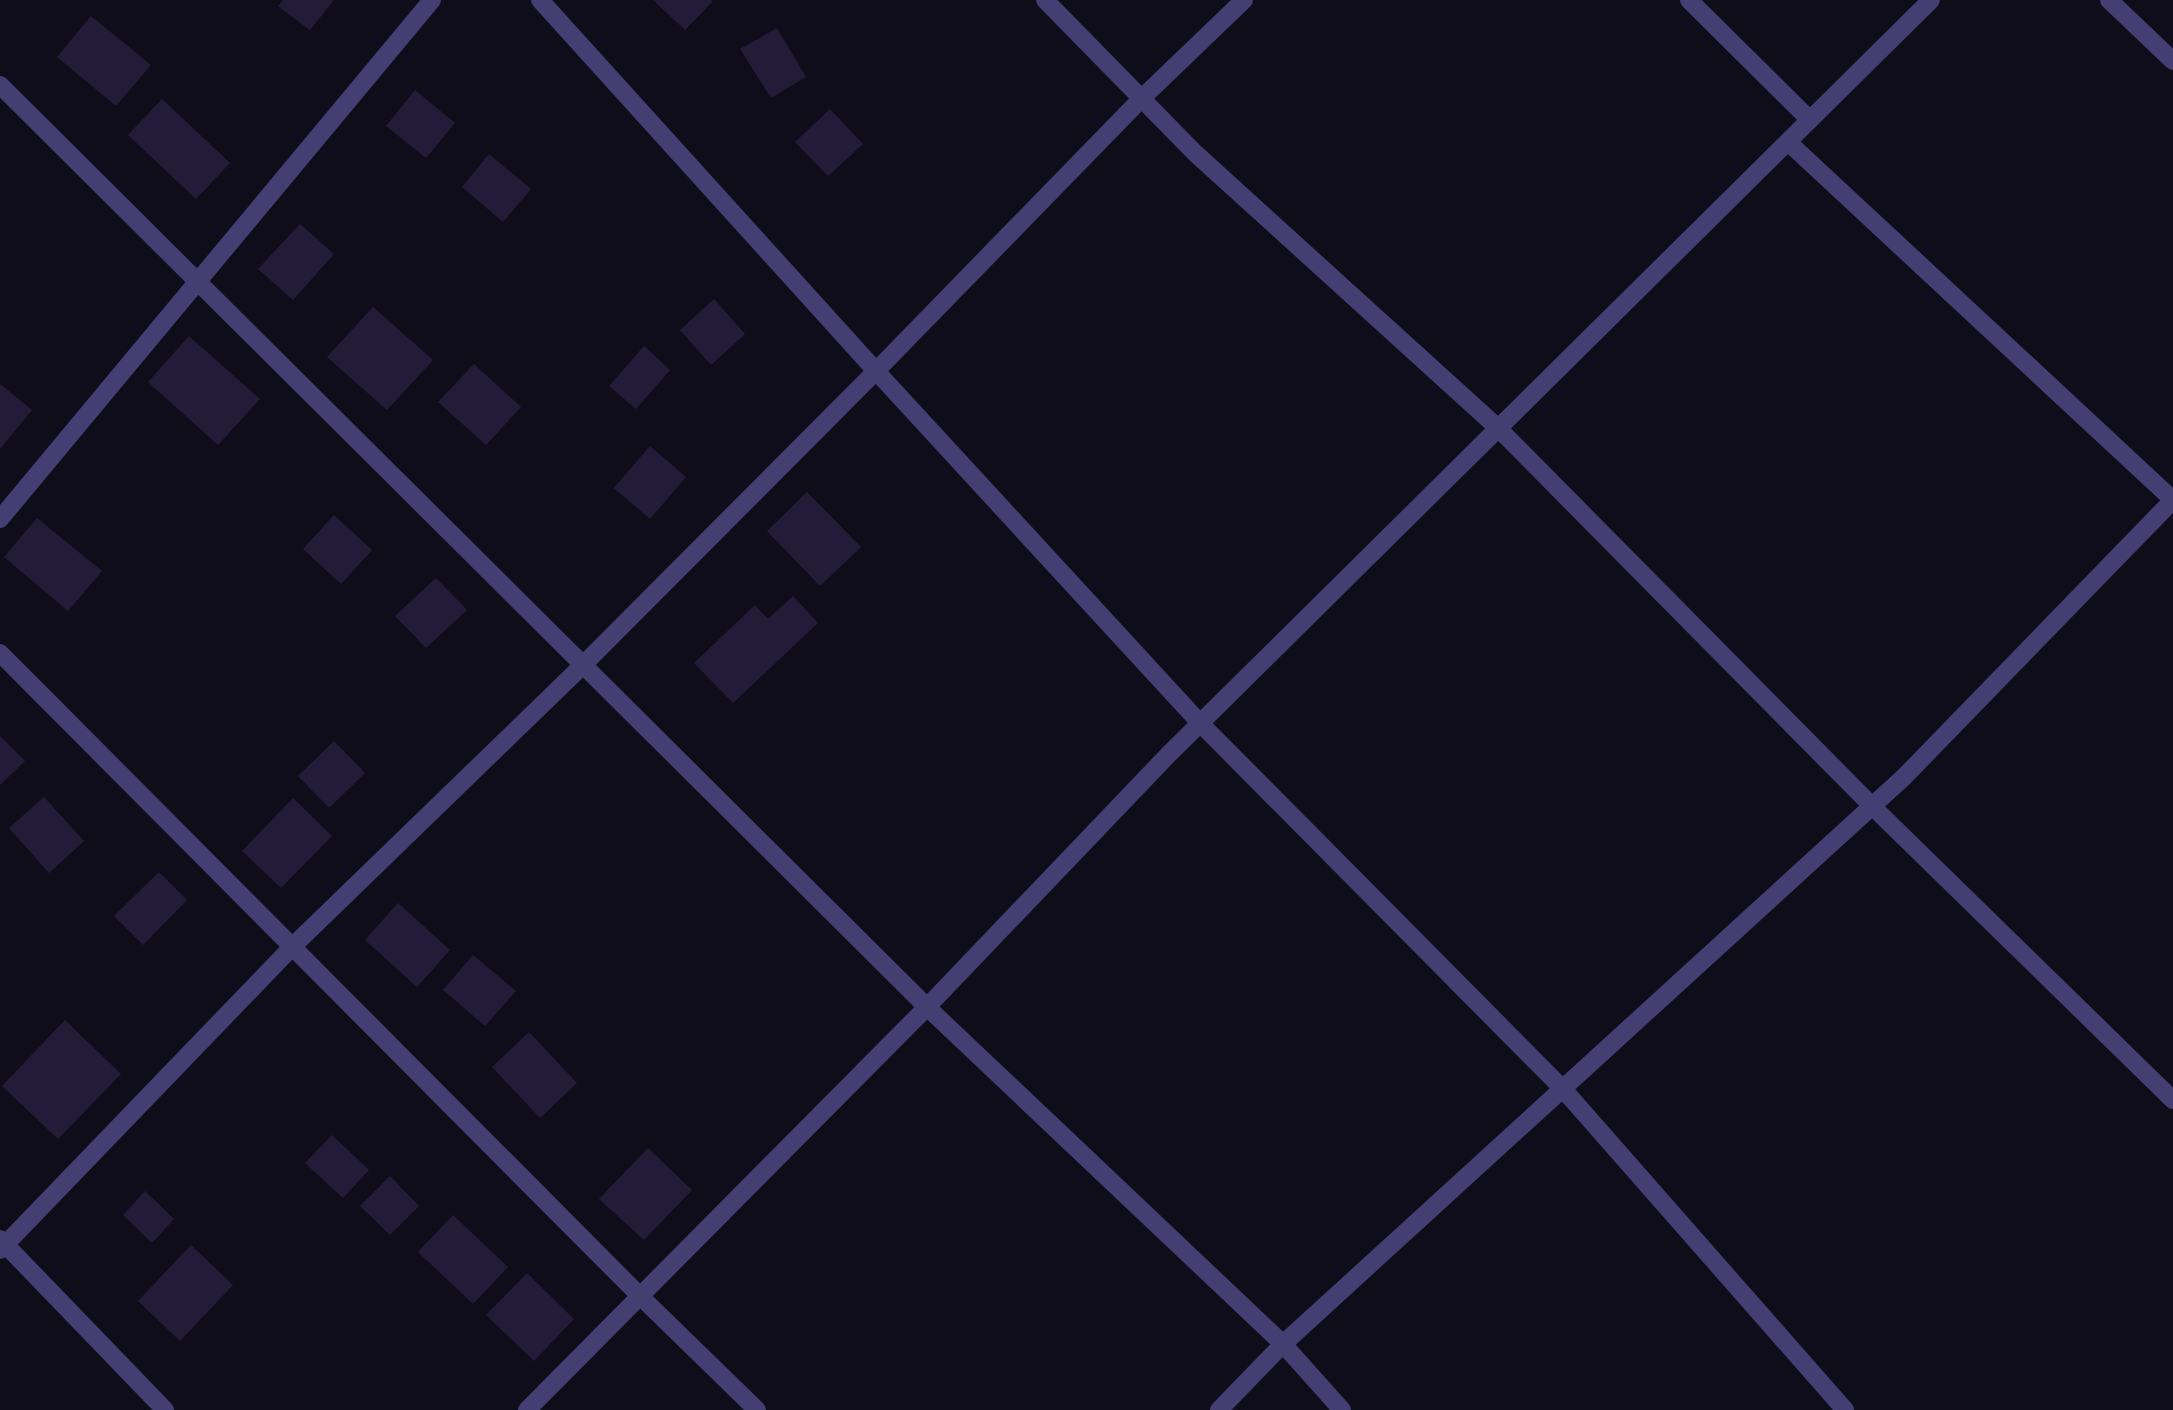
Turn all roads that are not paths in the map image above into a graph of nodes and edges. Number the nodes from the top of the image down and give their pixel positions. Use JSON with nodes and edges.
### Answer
{"nodes":[{"id":1,"x":432,"y":0,"type":"edge"},
{"id":2,"x":540,"y":0,"type":"edge"},
{"id":3,"x":1045,"y":0,"type":"edge"},
{"id":4,"x":1244,"y":0,"type":"edge"},
{"id":5,"x":1689,"y":0,"type":"edge"},
{"id":6,"x":1931,"y":0,"type":"edge"},
{"id":7,"x":2109,"y":0,"type":"edge"},
{"id":8,"x":2173,"y":61,"type":"edge"},
{"id":9,"x":0,"y":85,"type":"edge"},
{"id":10,"x":1142,"y":98,"type":"junction"},
{"id":11,"x":1810,"y":120,"type":"junction"},
{"id":12,"x":1788,"y":142,"type":"junction"},
{"id":13,"x":198,"y":282,"type":"junction"},
{"id":14,"x":876,"y":371,"type":"junction"},
{"id":15,"x":1498,"y":428,"type":"junction"},
{"id":16,"x":0,"y":519,"type":"edge"},
{"id":17,"x":0,"y":653,"type":"edge"},
{"id":18,"x":583,"y":665,"type":"junction"},
{"id":19,"x":1200,"y":723,"type":"junction"},
{"id":20,"x":1872,"y":806,"type":"junction"},
{"id":21,"x":292,"y":947,"type":"junction"},
{"id":22,"x":928,"y":1007,"type":"junction"},
{"id":23,"x":1563,"y":1089,"type":"junction"},
{"id":24,"x":2173,"y":1100,"type":"edge"},
{"id":25,"x":2,"y":1245,"type":"edge"},
{"id":26,"x":640,"y":1296,"type":"junction"},
{"id":27,"x":1283,"y":1344,"type":"junction"},
{"id":28,"x":165,"y":1410,"type":"edge"},
{"id":29,"x":527,"y":1410,"type":"edge"},
{"id":30,"x":757,"y":1410,"type":"edge"},
{"id":31,"x":1219,"y":1410,"type":"edge"},
{"id":32,"x":1342,"y":1410,"type":"edge"},
{"id":33,"x":1845,"y":1410,"type":"edge"}],
"edges":[{"from":1,"to":13,"type":"street"},
{"from":2,"to":14,"type":"street"},
{"from":3,"to":10,"type":"street"},
{"from":4,"to":10,"type":"street"},
{"from":5,"to":11,"type":"street"},
{"from":6,"to":11,"type":"street"},
{"from":7,"to":8,"type":"street"},
{"from":9,"to":13,"type":"street"},
{"from":10,"to":14,"type":"street"},
{"from":10,"to":15,"type":"street"},
{"from":11,"to":12,"type":"street"},
{"from":12,"to":15,"type":"street"},
{"from":12,"to":20,"type":"street"},
{"from":13,"to":16,"type":"street"},
{"from":13,"to":18,"type":"street"},
{"from":14,"to":18,"type":"street"},
{"from":14,"to":19,"type":"street"},
{"from":15,"to":19,"type":"street"},
{"from":15,"to":20,"type":"street"},
{"from":17,"to":21,"type":"street"},
{"from":18,"to":21,"type":"street"},
{"from":18,"to":22,"type":"street"},
{"from":19,"to":22,"type":"street"},
{"from":19,"to":23,"type":"street"},
{"from":20,"to":23,"type":"street"},
{"from":20,"to":24,"type":"street"},
{"from":21,"to":25,"type":"street"},
{"from":21,"to":26,"type":"street"},
{"from":22,"to":26,"type":"street"},
{"from":22,"to":27,"type":"street"},
{"from":23,"to":27,"type":"street"},
{"from":23,"to":33,"type":"street"},
{"from":25,"to":28,"type":"street"},
{"from":26,"to":29,"type":"street"},
{"from":26,"to":30,"type":"street"},
{"from":27,"to":31,"type":"street"},
{"from":27,"to":32,"type":"street"}]}
